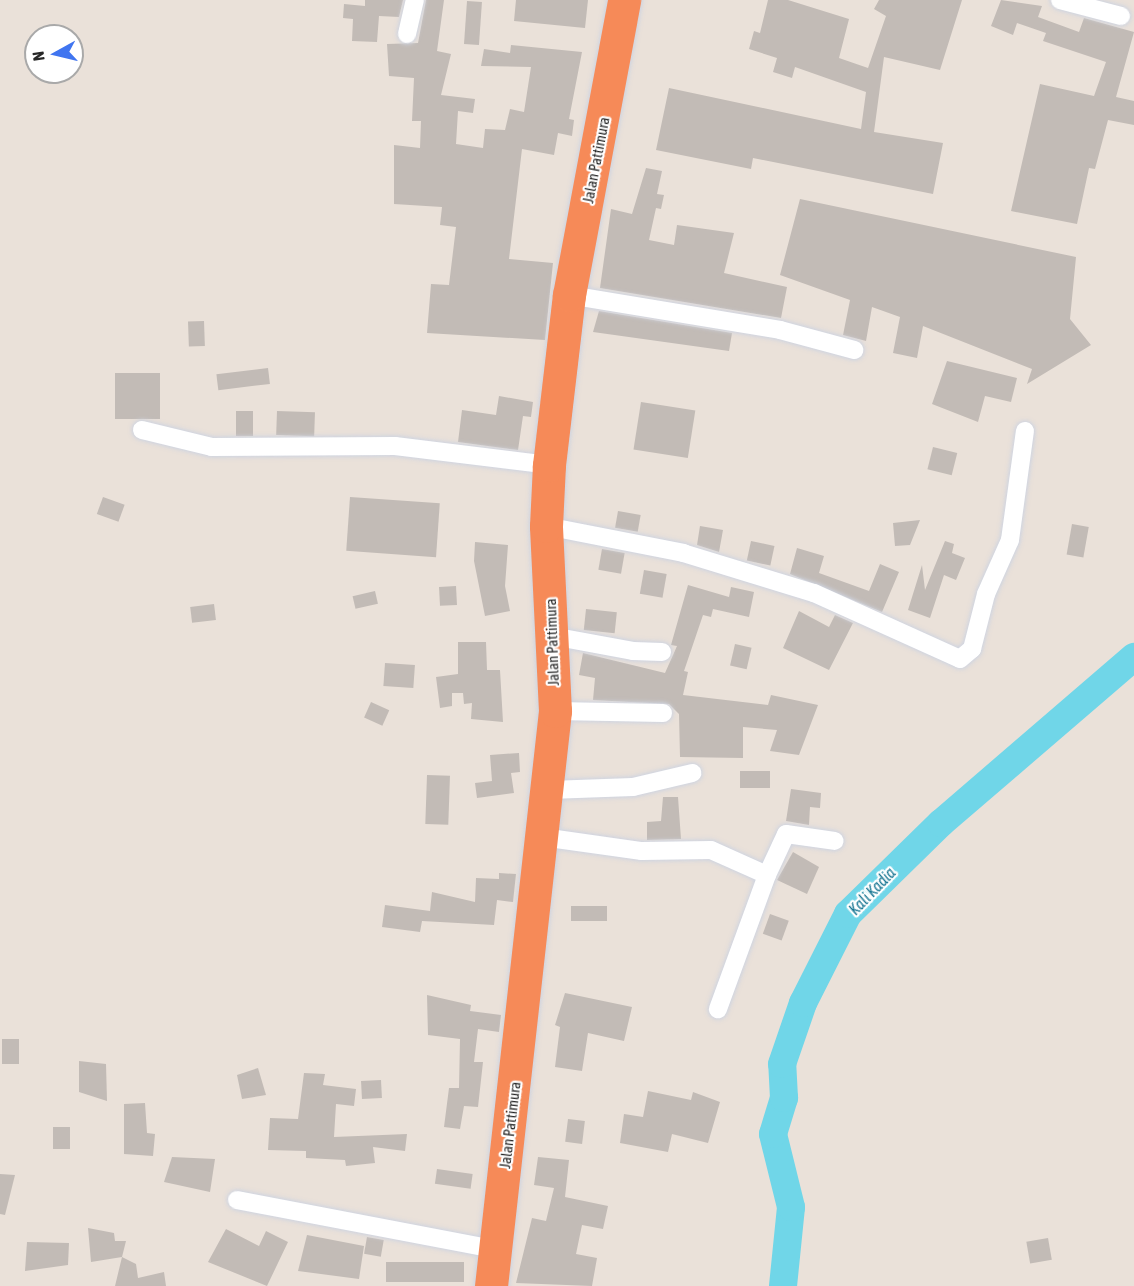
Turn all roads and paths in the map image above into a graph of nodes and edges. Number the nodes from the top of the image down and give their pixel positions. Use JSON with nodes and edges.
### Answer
{"nodes":[{"id":1,"x":415,"y":0,"type":"edge"},
{"id":2,"x":624,"y":0,"type":"edge"},
{"id":3,"x":1060,"y":0,"type":"edge"},
{"id":4,"x":1120,"y":16,"type":"dead end"},
{"id":5,"x":407,"y":34,"type":"dead end"},
{"id":6,"x":569,"y":294,"type":"junction"},
{"id":7,"x":855,"y":351,"type":"dead end"},
{"id":8,"x":142,"y":430,"type":"dead end"},
{"id":9,"x":1025,"y":431,"type":"dead end"},
{"id":10,"x":549,"y":465,"type":"junction"},
{"id":11,"x":546,"y":526,"type":"junction"},
{"id":12,"x":552,"y":636,"type":"junction"},
{"id":13,"x":662,"y":652,"type":"dead end"},
{"id":14,"x":555,"y":711,"type":"junction"},
{"id":15,"x":663,"y":713,"type":"dead end"},
{"id":16,"x":692,"y":773,"type":"dead end"},
{"id":17,"x":549,"y":790,"type":"junction"},
{"id":18,"x":542,"y":837,"type":"junction"},
{"id":19,"x":835,"y":841,"type":"dead end"},
{"id":20,"x":767,"y":875,"type":"junction"},
{"id":21,"x":718,"y":1009,"type":"dead end"},
{"id":22,"x":237,"y":1200,"type":"dead end"},
{"id":23,"x":495,"y":1249,"type":"junction"},
{"id":24,"x":491,"y":1286,"type":"edge"}],
"edges":[{"from":1,"to":5,"type":"street"},
{"from":2,"to":6,"type":"highway","name":"Jalan Pattimura"},
{"from":3,"to":4,"type":"street"},
{"from":6,"to":7,"type":"street"},
{"from":6,"to":10,"type":"highway","name":"Jalan Pattimura"},
{"from":8,"to":10,"type":"street"},
{"from":9,"to":11,"type":"street"},
{"from":10,"to":11,"type":"highway","name":"Jalan Pattimura"},
{"from":11,"to":12,"type":"highway","name":"Jalan Pattimura"},
{"from":12,"to":13,"type":"street"},
{"from":12,"to":14,"type":"highway","name":"Jalan Pattimura"},
{"from":14,"to":15,"type":"street"},
{"from":14,"to":17,"type":"highway","name":"Jalan Pattimura"},
{"from":16,"to":17,"type":"street"},
{"from":17,"to":18,"type":"highway","name":"Jalan Pattimura"},
{"from":18,"to":20,"type":"street"},
{"from":18,"to":23,"type":"highway","name":"Jalan Pattimura"},
{"from":19,"to":20,"type":"street"},
{"from":20,"to":21,"type":"street"},
{"from":22,"to":23,"type":"street"},
{"from":23,"to":24,"type":"highway","name":"Jalan Pattimura"}]}
